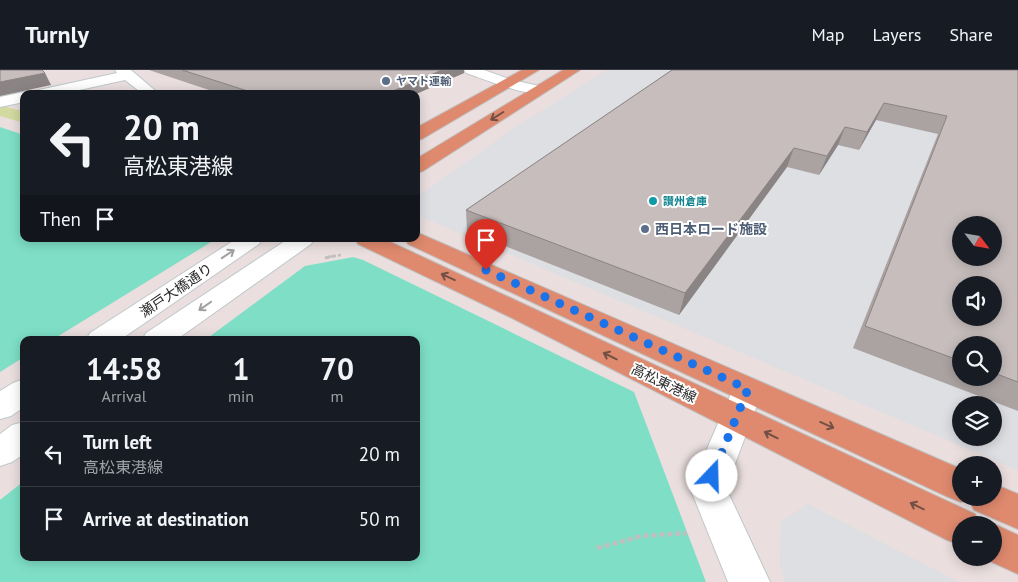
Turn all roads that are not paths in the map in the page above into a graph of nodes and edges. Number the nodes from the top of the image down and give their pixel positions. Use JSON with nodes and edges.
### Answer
{"nodes":[{"id":1,"x":471,"y":70,"type":"edge"},
{"id":2,"x":532,"y":70,"type":"edge"},
{"id":3,"x":573,"y":70,"type":"edge"},
{"id":4,"x":123,"y":71,"type":"edge"},
{"id":5,"x":101,"y":74,"type":"edge"},
{"id":6,"x":508,"y":83,"type":"junction"},
{"id":7,"x":119,"y":89,"type":"dead end"},
{"id":8,"x":51,"y":90,"type":"edge"},
{"id":9,"x":147,"y":90,"type":"edge"},
{"id":10,"x":539,"y":90,"type":"junction"},
{"id":11,"x":20,"y":98,"type":"edge"},
{"id":12,"x":0,"y":102,"type":"edge"},
{"id":13,"x":420,"y":133,"type":"edge"},
{"id":14,"x":420,"y":164,"type":"edge"},
{"id":15,"x":420,"y":241,"type":"edge"},
{"id":16,"x":247,"y":242,"type":"edge"},
{"id":17,"x":299,"y":242,"type":"edge"},
{"id":18,"x":372,"y":242,"type":"edge"},
{"id":19,"x":106,"y":336,"type":"edge"},
{"id":20,"x":162,"y":336,"type":"edge"},
{"id":21,"x":20,"y":394,"type":"edge"},
{"id":22,"x":742,"y":404,"type":"junction"},
{"id":23,"x":0,"y":407,"type":"edge"},
{"id":24,"x":20,"y":438,"type":"edge"},
{"id":25,"x":0,"y":452,"type":"edge"},
{"id":26,"x":952,"y":483,"type":"edge"},
{"id":27,"x":1002,"y":505,"type":"edge"},
{"id":28,"x":1018,"y":512,"type":"edge"},
{"id":29,"x":952,"y":522,"type":"edge"},
{"id":30,"x":1002,"y":547,"type":"edge"},
{"id":31,"x":1018,"y":555,"type":"edge"},
{"id":32,"x":748,"y":582,"type":"edge"}],
"edges":[{"from":1,"to":6,"type":"street"},
{"from":2,"to":6,"type":"main road"},
{"from":3,"to":10,"type":"main road"},
{"from":4,"to":5,"type":"street"},
{"from":4,"to":9,"type":"street"},
{"from":5,"to":7,"type":"street"},
{"from":5,"to":8,"type":"street"},
{"from":6,"to":10,"type":"street"},
{"from":6,"to":13,"type":"main road"},
{"from":10,"to":14,"type":"main road","one_way":true},
{"from":11,"to":12,"type":"street"},
{"from":15,"to":22,"type":"main road","name":"高松東港線"},
{"from":19,"to":16,"type":"street","name":"瀬戸大橋通り","one_way":true},
{"from":17,"to":20,"type":"street","name":"瀬戸大橋通り","one_way":true},
{"from":22,"to":18,"type":"main road","name":"高松東港線","one_way":true},
{"from":21,"to":23,"type":"street"},
{"from":22,"to":26,"type":"main road","name":"高松東港線","one_way":true},
{"from":29,"to":22,"type":"main road","name":"高松東港線","one_way":true},
{"from":22,"to":32,"type":"street"},
{"from":24,"to":25,"type":"street"},
{"from":27,"to":28,"type":"main road"},
{"from":30,"to":31,"type":"main road"}]}
